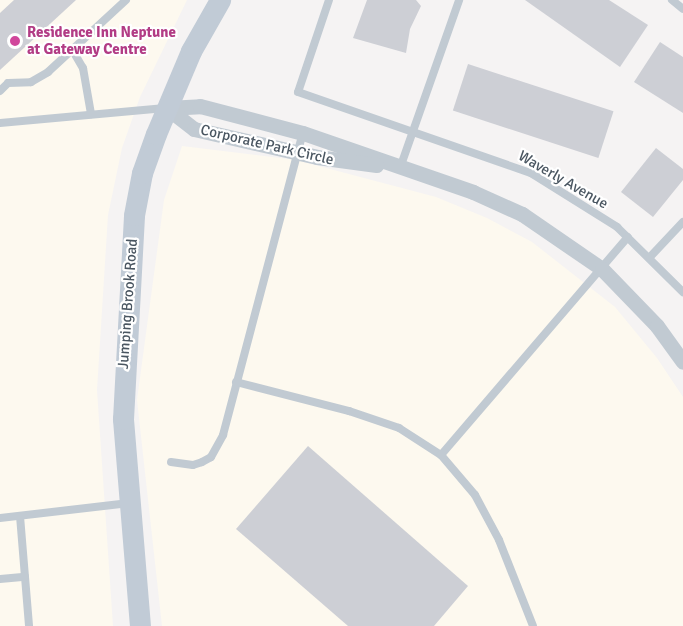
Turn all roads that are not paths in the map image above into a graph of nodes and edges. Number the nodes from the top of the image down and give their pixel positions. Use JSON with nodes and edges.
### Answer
{"nodes":[{"id":1,"x":126,"y":0,"type":"edge"},
{"id":2,"x":220,"y":0,"type":"edge"},
{"id":3,"x":329,"y":0,"type":"edge"},
{"id":4,"x":459,"y":0,"type":"edge"},
{"id":5,"x":672,"y":0,"type":"edge"},
{"id":6,"x":683,"y":9,"type":"edge"},
{"id":7,"x":73,"y":51,"type":"junction"},
{"id":8,"x":0,"y":91,"type":"edge"},
{"id":9,"x":167,"y":108,"type":"junction"},
{"id":10,"x":92,"y":114,"type":"junction"},
{"id":11,"x":0,"y":123,"type":"edge"},
{"id":12,"x":411,"y":130,"type":"junction"},
{"id":13,"x":303,"y":133,"type":"junction"},
{"id":14,"x":297,"y":153,"type":"junction"},
{"id":15,"x":400,"y":168,"type":"junction"},
{"id":16,"x":683,"y":222,"type":"edge"},
{"id":17,"x":628,"y":237,"type":"junction"},
{"id":18,"x":650,"y":257,"type":"junction"},
{"id":19,"x":602,"y":270,"type":"junction"},
{"id":20,"x":682,"y":288,"type":"edge"},
{"id":21,"x":683,"y":362,"type":"edge"},
{"id":22,"x":236,"y":382,"type":"junction"},
{"id":23,"x":441,"y":455,"type":"junction"},
{"id":24,"x":171,"y":462,"type":"dead end"},
{"id":25,"x":129,"y":503,"type":"junction"},
{"id":26,"x":20,"y":516,"type":"junction"},
{"id":27,"x":0,"y":518,"type":"edge"},
{"id":28,"x":25,"y":577,"type":"junction"},
{"id":29,"x":0,"y":579,"type":"edge"},
{"id":30,"x":29,"y":626,"type":"edge"},
{"id":31,"x":140,"y":626,"type":"edge"},
{"id":32,"x":533,"y":626,"type":"edge"}],
"edges":[{"from":1,"to":7,"type":"lane"},
{"from":2,"to":9,"type":"street","name":"Jumping Brook Road"},
{"from":3,"to":12,"type":"lane","name":"Waverly Avenue"},
{"from":4,"to":12,"type":"lane"},
{"from":5,"to":6,"type":"lane"},
{"from":7,"to":8,"type":"lane"},
{"from":7,"to":10,"type":"lane"},
{"from":9,"to":10,"type":"lane"},
{"from":9,"to":13,"type":"street","name":"Corporate Park Circle"},
{"from":9,"to":14,"type":"street","name":"Corporate Park Circle"},
{"from":9,"to":25,"type":"street","name":"Jumping Brook Road"},
{"from":10,"to":11,"type":"lane"},
{"from":12,"to":15,"type":"lane"},
{"from":12,"to":17,"type":"lane","name":"Waverly Avenue"},
{"from":13,"to":14,"type":"lane"},
{"from":13,"to":15,"type":"street","name":"Corporate Park Circle"},
{"from":14,"to":15,"type":"street","name":"Corporate Park Circle"},
{"from":14,"to":22,"type":"lane"},
{"from":15,"to":19,"type":"street","name":"Corporate Park Circle"},
{"from":16,"to":18,"type":"lane"},
{"from":17,"to":18,"type":"lane","name":"Waverly Avenue"},
{"from":17,"to":19,"type":"lane"},
{"from":18,"to":20,"type":"lane","name":"Waverly Avenue"},
{"from":19,"to":21,"type":"street","name":"Corporate Park Circle"},
{"from":19,"to":23,"type":"lane"},
{"from":22,"to":23,"type":"lane"},
{"from":22,"to":24,"type":"lane"},
{"from":23,"to":32,"type":"lane"},
{"from":25,"to":26,"type":"lane"},
{"from":25,"to":31,"type":"street","name":"Jumping Brook Road"},
{"from":26,"to":27,"type":"lane"},
{"from":26,"to":28,"type":"lane"},
{"from":28,"to":29,"type":"lane"},
{"from":28,"to":30,"type":"lane"}]}
